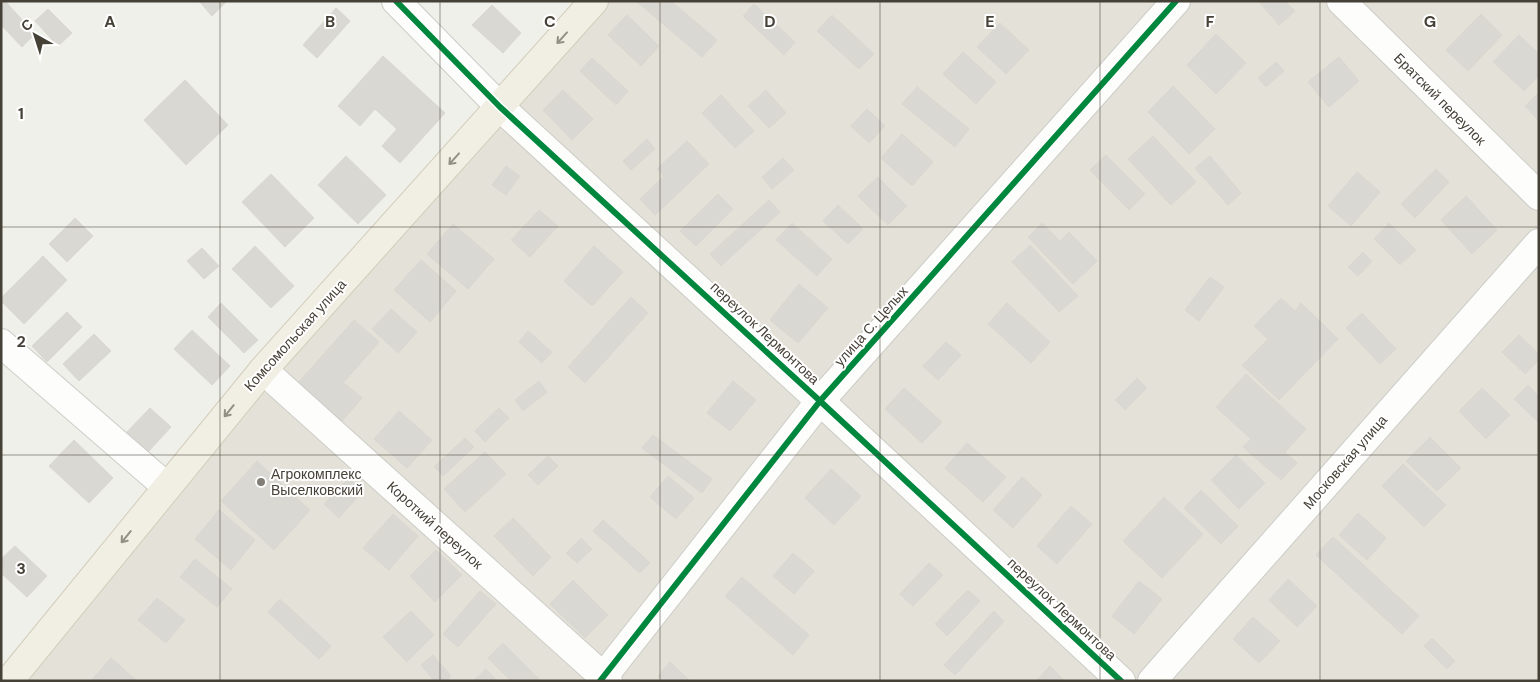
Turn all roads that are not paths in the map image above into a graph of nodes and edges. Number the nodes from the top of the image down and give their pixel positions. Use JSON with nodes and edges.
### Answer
{"nodes":[{"id":1,"x":396,"y":1,"type":"edge"},
{"id":2,"x":594,"y":1,"type":"edge"},
{"id":3,"x":1176,"y":1,"type":"edge"},
{"id":4,"x":1341,"y":1,"type":"edge"},
{"id":5,"x":500,"y":107,"type":"junction"},
{"id":6,"x":1539,"y":196,"type":"edge"},
{"id":7,"x":1539,"y":243,"type":"edge"},
{"id":8,"x":1,"y":342,"type":"edge"},
{"id":9,"x":263,"y":370,"type":"junction"},
{"id":10,"x":820,"y":401,"type":"junction"},
{"id":11,"x":167,"y":487,"type":"junction"},
{"id":12,"x":604,"y":680,"type":"edge"},
{"id":13,"x":9,"y":681,"type":"edge"},
{"id":14,"x":1121,"y":681,"type":"edge"},
{"id":15,"x":1152,"y":681,"type":"edge"}],
"edges":[{"from":1,"to":5,"type":"street","name":"переулок Лермонтова"},
{"from":2,"to":5,"type":"main road","name":"Комсомольская улица","one_way":true},
{"from":3,"to":10,"type":"street","name":"улица С. Целых"},
{"from":4,"to":6,"type":"street","name":"Братский переулок"},
{"from":5,"to":9,"type":"main road","name":"Комсомольская улица","one_way":true},
{"from":5,"to":10,"type":"street","name":"переулок Лермонтова"},
{"from":7,"to":15,"type":"street","name":"Московская улица"},
{"from":8,"to":11,"type":"street"},
{"from":9,"to":11,"type":"main road","name":"Комсомольская улица","one_way":true},
{"from":9,"to":12,"type":"street","name":"Короткий переулок"},
{"from":10,"to":12,"type":"street","name":"улица С. Целых"},
{"from":10,"to":14,"type":"street","name":"переулок Лермонтова"},
{"from":11,"to":13,"type":"main road","name":"Комсомольская улица","one_way":true}]}
